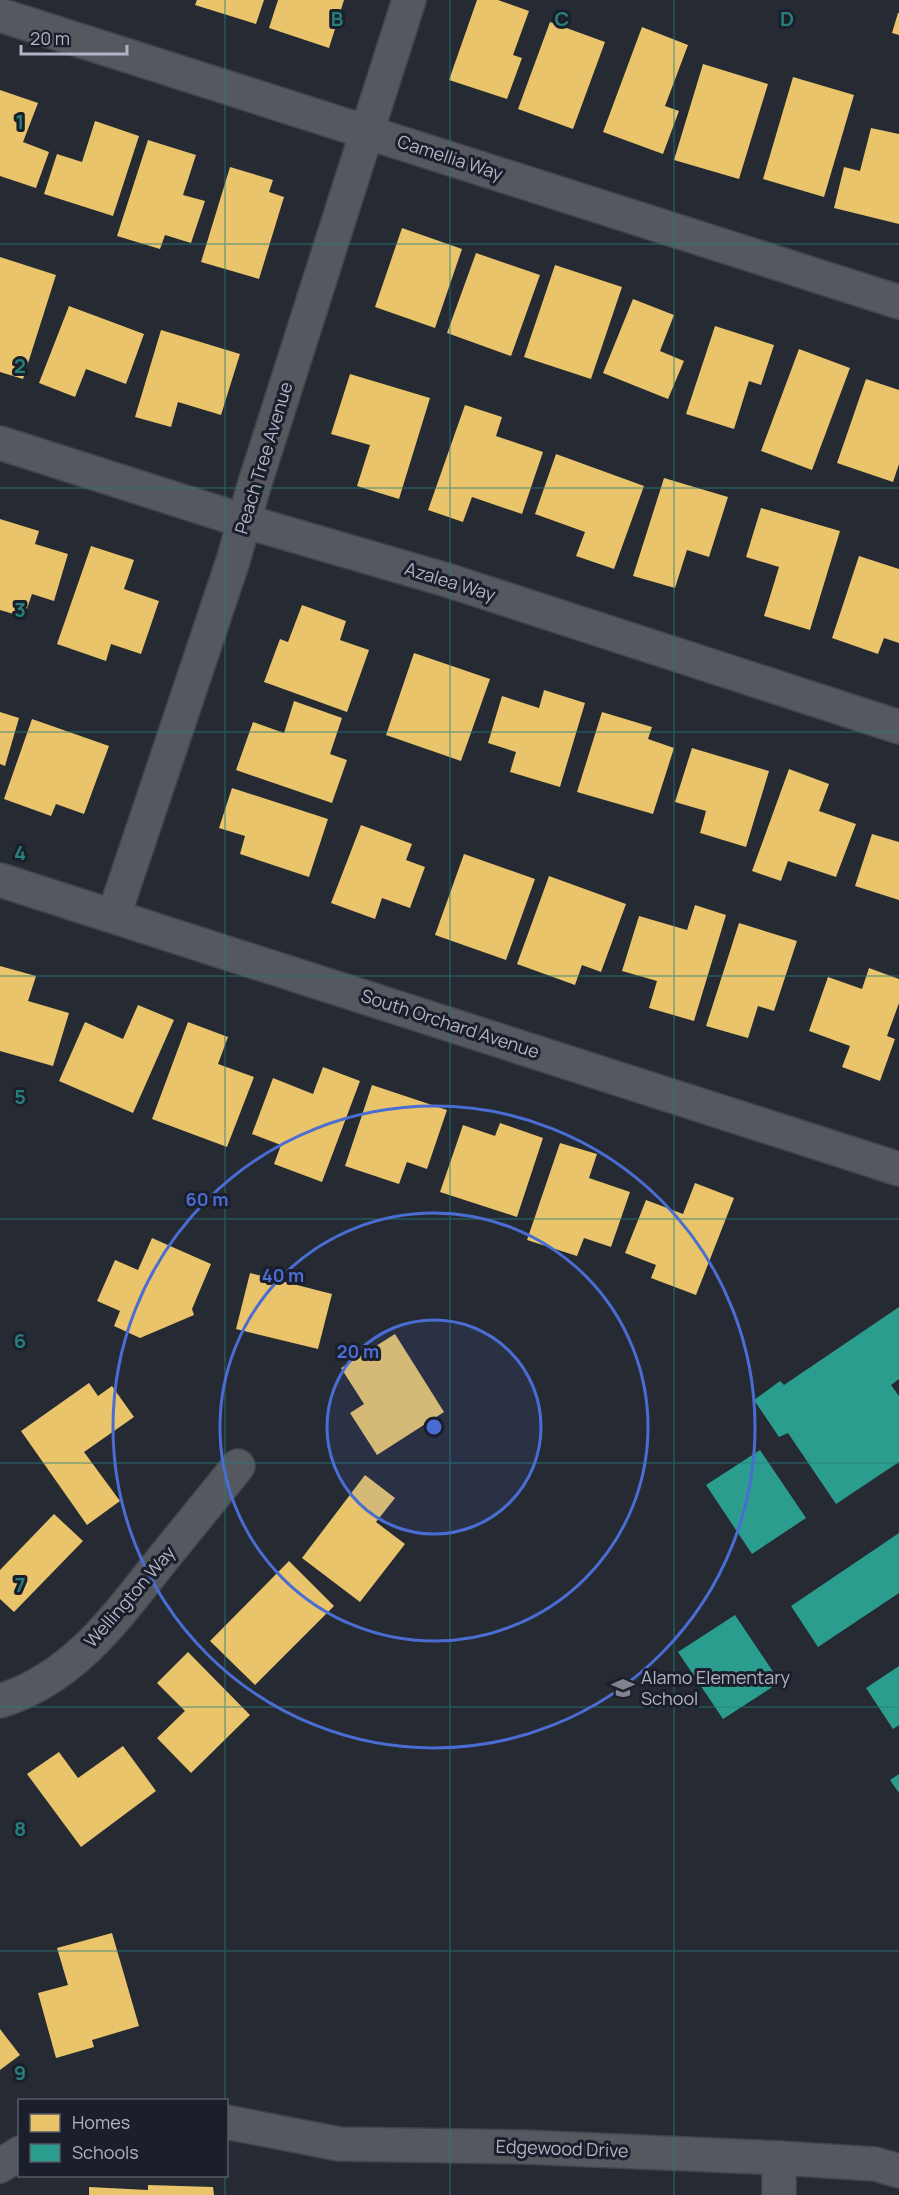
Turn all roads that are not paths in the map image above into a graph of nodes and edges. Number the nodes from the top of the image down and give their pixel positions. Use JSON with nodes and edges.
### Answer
{"nodes":[{"id":1,"x":409,"y":0,"type":"edge"},
{"id":2,"x":0,"y":15,"type":"edge"},
{"id":3,"x":368,"y":131,"type":"junction"},
{"id":4,"x":899,"y":302,"type":"edge"},
{"id":5,"x":0,"y":443,"type":"edge"},
{"id":6,"x":244,"y":521,"type":"junction"},
{"id":7,"x":899,"y":727,"type":"edge"},
{"id":8,"x":0,"y":880,"type":"edge"},
{"id":9,"x":114,"y":915,"type":"junction"},
{"id":10,"x":899,"y":1169,"type":"edge"},
{"id":11,"x":238,"y":1466,"type":"dead end"},
{"id":12,"x":0,"y":1701,"type":"edge"},
{"id":13,"x":228,"y":2122,"type":"edge"},
{"id":14,"x":18,"y":2154,"type":"edge"},
{"id":15,"x":779,"y":2158,"type":"junction"},
{"id":16,"x":0,"y":2166,"type":"edge"},
{"id":17,"x":899,"y":2171,"type":"edge"},
{"id":18,"x":779,"y":2195,"type":"edge"}],
"edges":[{"from":1,"to":3,"type":"street","name":"Peach Tree Avenue"},
{"from":2,"to":3,"type":"street","name":"Camellia Way"},
{"from":3,"to":4,"type":"street","name":"Camellia Way"},
{"from":3,"to":6,"type":"street","name":"Peach Tree Avenue"},
{"from":5,"to":6,"type":"street","name":"Azalea Way"},
{"from":6,"to":7,"type":"street","name":"Azalea Way"},
{"from":6,"to":9,"type":"street","name":"Peach Tree Avenue"},
{"from":8,"to":9,"type":"street","name":"South Orchard Avenue"},
{"from":9,"to":10,"type":"street","name":"South Orchard Avenue"},
{"from":11,"to":12,"type":"street","name":"Wellington Way"},
{"from":13,"to":15,"type":"street","name":"Edgewood Drive"},
{"from":14,"to":16,"type":"street"},
{"from":15,"to":17,"type":"street","name":"Edgewood Drive"},
{"from":15,"to":18,"type":"street"}]}
